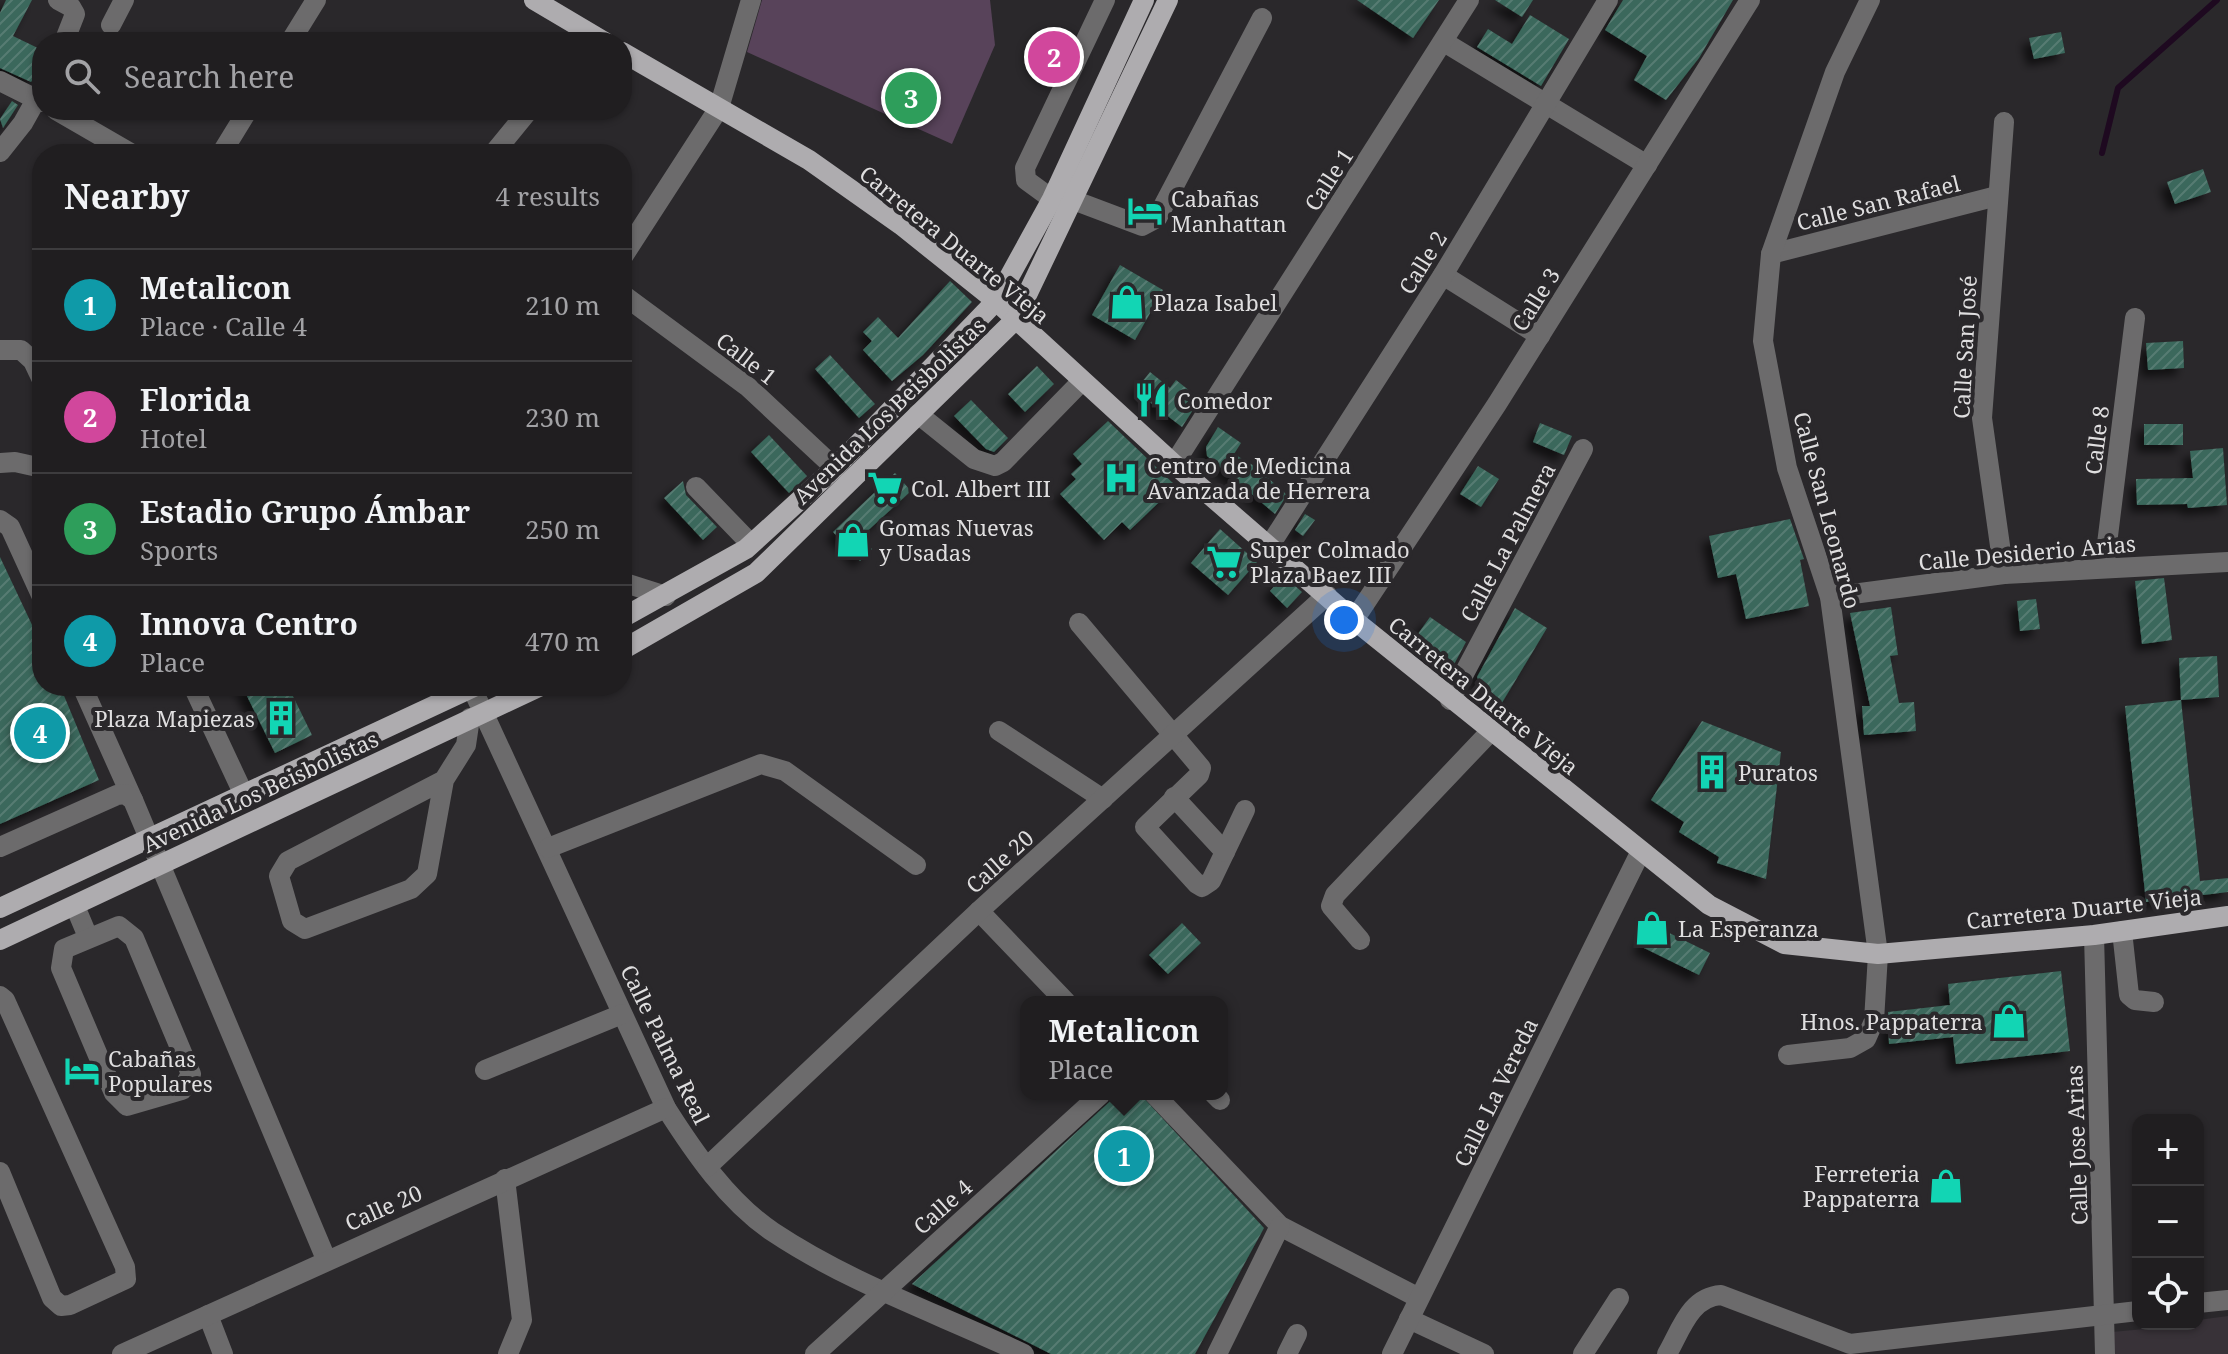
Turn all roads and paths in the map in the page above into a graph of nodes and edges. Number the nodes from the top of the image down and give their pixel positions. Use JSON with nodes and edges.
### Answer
{"nodes":[{"id":1,"x":58,"y":0,"type":"edge"},
{"id":2,"x":124,"y":0,"type":"edge"},
{"id":3,"x":316,"y":0,"type":"edge"},
{"id":4,"x":534,"y":0,"type":"edge"},
{"id":5,"x":751,"y":0,"type":"edge"},
{"id":6,"x":1105,"y":0,"type":"edge"},
{"id":7,"x":1144,"y":0,"type":"edge"},
{"id":8,"x":1168,"y":0,"type":"edge"},
{"id":9,"x":1469,"y":0,"type":"edge"},
{"id":10,"x":1608,"y":0,"type":"edge"},
{"id":11,"x":1750,"y":0,"type":"edge"},
{"id":12,"x":1870,"y":0,"type":"edge"},
{"id":13,"x":1262,"y":18,"type":"dead end"},
{"id":14,"x":111,"y":25,"type":"dead end"},
{"id":15,"x":68,"y":32,"type":"edge"},
{"id":16,"x":296,"y":32,"type":"edge"},
{"id":17,"x":582,"y":32,"type":"edge"},
{"id":18,"x":1444,"y":42,"type":"junction"},
{"id":19,"x":632,"y":58,"type":"edge"},
{"id":20,"x":0,"y":81,"type":"edge"},
{"id":21,"x":32,"y":94,"type":"edge"},
{"id":22,"x":1545,"y":104,"type":"junction"},
{"id":23,"x":32,"y":108,"type":"edge"},
{"id":24,"x":719,"y":108,"type":"junction"},
{"id":25,"x":73,"y":120,"type":"edge"},
{"id":26,"x":242,"y":120,"type":"edge"},
{"id":27,"x":521,"y":120,"type":"edge"},
{"id":28,"x":2004,"y":122,"type":"dead end"},
{"id":29,"x":115,"y":144,"type":"edge"},
{"id":30,"x":227,"y":144,"type":"edge"},
{"id":31,"x":501,"y":144,"type":"edge"},
{"id":32,"x":0,"y":152,"type":"edge"},
{"id":33,"x":1647,"y":165,"type":"junction"},
{"id":34,"x":1997,"y":196,"type":"junction"},
{"id":35,"x":1062,"y":200,"type":"junction"},
{"id":36,"x":632,"y":243,"type":"edge"},
{"id":37,"x":1771,"y":254,"type":"junction"},
{"id":38,"x":1443,"y":275,"type":"junction"},
{"id":39,"x":632,"y":301,"type":"edge"},
{"id":40,"x":996,"y":301,"type":"junction"},
{"id":41,"x":2135,"y":318,"type":"dead end"},
{"id":42,"x":1015,"y":320,"type":"junction"},
{"id":43,"x":1540,"y":336,"type":"junction"},
{"id":44,"x":0,"y":350,"type":"edge"},
{"id":45,"x":32,"y":360,"type":"edge"},
{"id":46,"x":1082,"y":381,"type":"junction"},
{"id":47,"x":918,"y":414,"type":"junction"},
{"id":48,"x":1583,"y":449,"type":"dead end"},
{"id":49,"x":0,"y":463,"type":"edge"},
{"id":50,"x":1174,"y":464,"type":"junction"},
{"id":51,"x":32,"y":466,"type":"edge"},
{"id":52,"x":835,"y":468,"type":"junction"},
{"id":53,"x":696,"y":487,"type":"dead end"},
{"id":54,"x":0,"y":520,"type":"edge"},
{"id":55,"x":751,"y":544,"type":"junction"},
{"id":56,"x":1270,"y":545,"type":"junction"},
{"id":57,"x":2228,"y":562,"type":"edge"},
{"id":58,"x":2104,"y":568,"type":"junction"},
{"id":59,"x":2004,"y":574,"type":"junction"},
{"id":60,"x":32,"y":575,"type":"edge"},
{"id":61,"x":632,"y":585,"type":"edge"},
{"id":62,"x":1327,"y":595,"type":"junction"},
{"id":63,"x":666,"y":596,"type":"junction"},
{"id":64,"x":1830,"y":597,"type":"junction"},
{"id":65,"x":632,"y":613,"type":"edge"},
{"id":66,"x":1354,"y":620,"type":"junction"},
{"id":67,"x":1079,"y":623,"type":"dead end"},
{"id":68,"x":632,"y":644,"type":"edge"},
{"id":69,"x":86,"y":696,"type":"edge"},
{"id":70,"x":198,"y":696,"type":"edge"},
{"id":71,"x":455,"y":696,"type":"edge"},
{"id":72,"x":475,"y":696,"type":"edge"},
{"id":73,"x":519,"y":696,"type":"edge"},
{"id":74,"x":1450,"y":700,"type":"junction"},
{"id":75,"x":476,"y":715,"type":"junction"},
{"id":76,"x":999,"y":731,"type":"dead end"},
{"id":77,"x":1490,"y":732,"type":"junction"},
{"id":78,"x":1174,"y":735,"type":"junction"},
{"id":79,"x":444,"y":780,"type":"junction"},
{"id":80,"x":244,"y":795,"type":"junction"},
{"id":81,"x":1174,"y":797,"type":"junction"},
{"id":82,"x":1103,"y":799,"type":"junction"},
{"id":83,"x":133,"y":800,"type":"junction"},
{"id":84,"x":1245,"y":810,"type":"dead end"},
{"id":85,"x":151,"y":838,"type":"junction"},
{"id":86,"x":0,"y":847,"type":"edge"},
{"id":87,"x":548,"y":848,"type":"junction"},
{"id":88,"x":1641,"y":851,"type":"junction"},
{"id":89,"x":1225,"y":852,"type":"junction"},
{"id":90,"x":162,"y":863,"type":"junction"},
{"id":91,"x":916,"y":865,"type":"dead end"},
{"id":92,"x":75,"y":906,"type":"junction"},
{"id":93,"x":0,"y":908,"type":"edge"},
{"id":94,"x":979,"y":911,"type":"junction"},
{"id":95,"x":2228,"y":916,"type":"edge"},
{"id":96,"x":2122,"y":931,"type":"junction"},
{"id":97,"x":2094,"y":935,"type":"junction"},
{"id":98,"x":88,"y":937,"type":"junction"},
{"id":99,"x":0,"y":940,"type":"edge"},
{"id":100,"x":1360,"y":940,"type":"dead end"},
{"id":101,"x":1878,"y":954,"type":"junction"},
{"id":102,"x":0,"y":996,"type":"edge"},
{"id":103,"x":1060,"y":996,"type":"edge"},
{"id":104,"x":2154,"y":1002,"type":"dead end"},
{"id":105,"x":622,"y":1014,"type":"junction"},
{"id":106,"x":1788,"y":1055,"type":"dead end"},
{"id":107,"x":485,"y":1070,"type":"dead end"},
{"id":108,"x":1094,"y":1100,"type":"edge"},
{"id":109,"x":1160,"y":1100,"type":"edge"},
{"id":110,"x":666,"y":1108,"type":"junction"},
{"id":111,"x":707,"y":1167,"type":"junction"},
{"id":112,"x":0,"y":1172,"type":"edge"},
{"id":113,"x":505,"y":1179,"type":"junction"},
{"id":114,"x":1280,"y":1226,"type":"junction"},
{"id":115,"x":326,"y":1259,"type":"junction"},
{"id":116,"x":882,"y":1293,"type":"junction"},
{"id":117,"x":1419,"y":1298,"type":"junction"},
{"id":118,"x":1619,"y":1298,"type":"dead end"},
{"id":119,"x":2228,"y":1300,"type":"edge"},
{"id":120,"x":2204,"y":1302,"type":"edge"},
{"id":121,"x":2132,"y":1312,"type":"edge"},
{"id":122,"x":208,"y":1315,"type":"junction"},
{"id":123,"x":2104,"y":1315,"type":"junction"},
{"id":124,"x":1409,"y":1319,"type":"junction"},
{"id":125,"x":1297,"y":1334,"type":"dead end"},
{"id":126,"x":122,"y":1354,"type":"edge"},
{"id":127,"x":223,"y":1354,"type":"edge"},
{"id":128,"x":508,"y":1354,"type":"edge"},
{"id":129,"x":815,"y":1354,"type":"edge"},
{"id":130,"x":1024,"y":1354,"type":"edge"},
{"id":131,"x":1217,"y":1354,"type":"edge"},
{"id":132,"x":1287,"y":1354,"type":"edge"},
{"id":133,"x":1392,"y":1354,"type":"edge"},
{"id":134,"x":1484,"y":1354,"type":"edge"},
{"id":135,"x":1583,"y":1354,"type":"edge"},
{"id":136,"x":1667,"y":1354,"type":"edge"},
{"id":137,"x":2105,"y":1354,"type":"edge"}],
"edges":[{"from":1,"to":15,"type":"street"},
{"from":2,"to":14,"type":"street"},
{"from":3,"to":16,"type":"street"},
{"from":4,"to":17,"type":"main road"},
{"from":5,"to":24,"type":"street"},
{"from":6,"to":35,"type":"street"},
{"from":7,"to":35,"type":"main road","name":"Avenida Los Beisbolistas"},
{"from":8,"to":35,"type":"main road","name":"Avenida Los Beisbolistas"},
{"from":9,"to":18,"type":"street","name":"Calle 1"},
{"from":10,"to":22,"type":"street","name":"Calle 2"},
{"from":11,"to":33,"type":"street","name":"Calle 3"},
{"from":12,"to":37,"type":"street","name":"Calle San Leonardo"},
{"from":13,"to":35,"type":"street"},
{"from":18,"to":22,"type":"street"},
{"from":18,"to":50,"type":"street","name":"Calle 1"},
{"from":19,"to":24,"type":"main road","name":"Carretera Duarte Vieja"},
{"from":20,"to":21,"type":"street"},
{"from":22,"to":33,"type":"street"},
{"from":22,"to":38,"type":"street","name":"Calle 2"},
{"from":23,"to":32,"type":"street"},
{"from":24,"to":36,"type":"street"},
{"from":24,"to":40,"type":"main road","name":"Carretera Duarte Vieja"},
{"from":25,"to":29,"type":"street"},
{"from":26,"to":30,"type":"street"},
{"from":27,"to":31,"type":"street"},
{"from":28,"to":34,"type":"street","name":"Calle San José"},
{"from":33,"to":43,"type":"street","name":"Calle 3"},
{"from":34,"to":37,"type":"street","name":"Calle San Rafael"},
{"from":34,"to":59,"type":"street","name":"Calle San José"},
{"from":35,"to":40,"type":"main road","name":"Avenida Los Beisbolistas"},
{"from":35,"to":42,"type":"main road","name":"Avenida Los Beisbolistas"},
{"from":37,"to":64,"type":"street","name":"Calle San Leonardo"},
{"from":38,"to":43,"type":"street"},
{"from":38,"to":56,"type":"street","name":"Calle 2"},
{"from":39,"to":52,"type":"street","name":"Calle 1"},
{"from":40,"to":42,"type":"main road","name":"Carretera Duarte Vieja"},
{"from":40,"to":52,"type":"main road","name":"Avenida Los Beisbolistas"},
{"from":41,"to":58,"type":"street","name":"Calle 8"},
{"from":42,"to":46,"type":"main road","name":"Carretera Duarte Vieja"},
{"from":42,"to":47,"type":"main road","name":"Avenida Los Beisbolistas"},
{"from":43,"to":66,"type":"street","name":"Calle 3"},
{"from":44,"to":45,"type":"street"},
{"from":46,"to":47,"type":"street"},
{"from":46,"to":50,"type":"main road","name":"Carretera Duarte Vieja"},
{"from":47,"to":68,"type":"main road","name":"Avenida Los Beisbolistas"},
{"from":48,"to":74,"type":"street","name":"Calle La Palmera"},
{"from":49,"to":51,"type":"street"},
{"from":50,"to":56,"type":"main road","name":"Carretera Duarte Vieja"},
{"from":52,"to":55,"type":"main road","name":"Avenida Los Beisbolistas"},
{"from":53,"to":55,"type":"street"},
{"from":54,"to":60,"type":"street"},
{"from":55,"to":63,"type":"main road","name":"Avenida Los Beisbolistas"},
{"from":56,"to":62,"type":"main road","name":"Carretera Duarte Vieja"},
{"from":57,"to":58,"type":"street","name":"Calle Desiderio Arias"},
{"from":58,"to":59,"type":"street","name":"Calle Desiderio Arias"},
{"from":59,"to":64,"type":"street","name":"Calle Desiderio Arias"},
{"from":61,"to":63,"type":"street"},
{"from":62,"to":66,"type":"main road","name":"Carretera Duarte Vieja"},
{"from":62,"to":78,"type":"street","name":"Calle 20"},
{"from":63,"to":65,"type":"main road","name":"Avenida Los Beisbolistas"},
{"from":64,"to":101,"type":"street","name":"Calle San Leonardo"},
{"from":66,"to":74,"type":"main road","name":"Carretera Duarte Vieja"},
{"from":67,"to":78,"type":"street"},
{"from":69,"to":83,"type":"street"},
{"from":70,"to":80,"type":"street"},
{"from":71,"to":80,"type":"main road","name":"Avenida Los Beisbolistas"},
{"from":72,"to":75,"type":"street","name":"Calle Palma Real"},
{"from":73,"to":75,"type":"main road","name":"Avenida Los Beisbolistas"},
{"from":74,"to":77,"type":"main road","name":"Carretera Duarte Vieja"},
{"from":75,"to":79,"type":"street"},
{"from":75,"to":87,"type":"street","name":"Calle Palma Real"},
{"from":75,"to":90,"type":"main road","name":"Avenida Los Beisbolistas"},
{"from":76,"to":82,"type":"street"},
{"from":77,"to":88,"type":"main road","name":"Carretera Duarte Vieja"},
{"from":77,"to":100,"type":"street"},
{"from":78,"to":81,"type":"street"},
{"from":78,"to":82,"type":"street","name":"Calle 20"},
{"from":79,"to":79,"type":"street"},
{"from":80,"to":85,"type":"main road","name":"Avenida Los Beisbolistas"},
{"from":81,"to":89,"type":"street"},
{"from":81,"to":89,"type":"street"},
{"from":82,"to":94,"type":"street","name":"Calle 20"},
{"from":83,"to":85,"type":"street"},
{"from":83,"to":86,"type":"street"},
{"from":84,"to":89,"type":"street"},
{"from":85,"to":90,"type":"street"},
{"from":85,"to":93,"type":"main road","name":"Avenida Los Beisbolistas"},
{"from":87,"to":91,"type":"street"},
{"from":87,"to":105,"type":"street","name":"Calle Palma Real"},
{"from":88,"to":101,"type":"main road","name":"Carretera Duarte Vieja"},
{"from":88,"to":117,"type":"street","name":"Calle La Vereda"},
{"from":90,"to":92,"type":"main road","name":"Avenida Los Beisbolistas"},
{"from":90,"to":115,"type":"street"},
{"from":92,"to":98,"type":"street"},
{"from":92,"to":99,"type":"main road","name":"Avenida Los Beisbolistas"},
{"from":94,"to":103,"type":"street"},
{"from":94,"to":111,"type":"street","name":"Calle 20"},
{"from":95,"to":96,"type":"main road","name":"Carretera Duarte Vieja"},
{"from":96,"to":97,"type":"main road","name":"Carretera Duarte Vieja"},
{"from":96,"to":104,"type":"street"},
{"from":97,"to":101,"type":"main road","name":"Carretera Duarte Vieja"},
{"from":97,"to":123,"type":"street","name":"Calle Jose Arias"},
{"from":98,"to":98,"type":"street"},
{"from":101,"to":106,"type":"street","name":"Calle San Leonardo"},
{"from":102,"to":112,"type":"street"},
{"from":105,"to":107,"type":"street"},
{"from":105,"to":110,"type":"street","name":"Calle Palma Real"},
{"from":108,"to":116,"type":"street","name":"Calle 4"},
{"from":109,"to":114,"type":"street"},
{"from":110,"to":111,"type":"street","name":"Calle Palma Real"},
{"from":110,"to":113,"type":"street","name":"Calle 20"},
{"from":111,"to":116,"type":"street","name":"Calle Palma Real"},
{"from":113,"to":115,"type":"street","name":"Calle 20"},
{"from":113,"to":128,"type":"street"},
{"from":114,"to":117,"type":"street"},
{"from":114,"to":131,"type":"street"},
{"from":115,"to":122,"type":"street","name":"Calle 20"},
{"from":116,"to":129,"type":"street","name":"Calle 4"},
{"from":116,"to":130,"type":"street","name":"Calle Palma Real"},
{"from":117,"to":124,"type":"street","name":"Calle La Vereda"},
{"from":118,"to":135,"type":"street"},
{"from":119,"to":120,"type":"street"},
{"from":121,"to":123,"type":"street"},
{"from":122,"to":126,"type":"street","name":"Calle 20"},
{"from":122,"to":127,"type":"street"},
{"from":123,"to":136,"type":"street"},
{"from":123,"to":137,"type":"street","name":"Calle Jose Arias"},
{"from":124,"to":133,"type":"street","name":"Calle La Vereda"},
{"from":124,"to":134,"type":"street"},
{"from":125,"to":132,"type":"street"}]}
